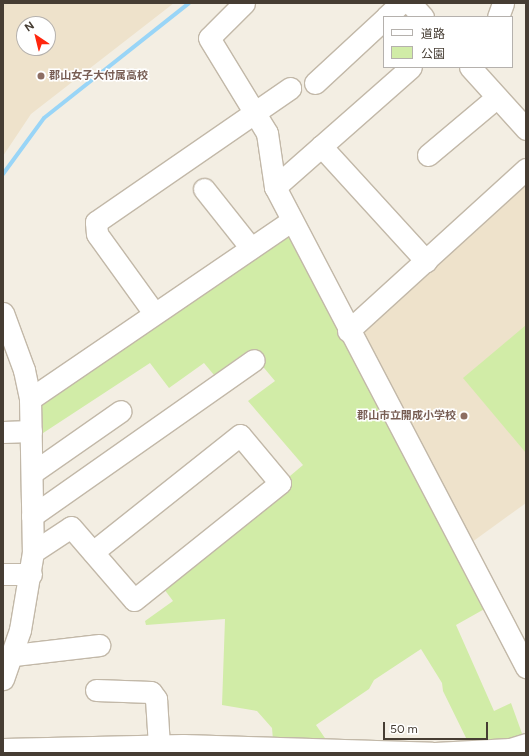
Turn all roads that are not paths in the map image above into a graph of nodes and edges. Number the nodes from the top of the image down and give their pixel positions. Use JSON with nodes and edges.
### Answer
{"nodes":[{"id":1,"x":244,"y":3,"type":"edge"},
{"id":2,"x":401,"y":3,"type":"edge"},
{"id":3,"x":410,"y":3,"type":"edge"},
{"id":4,"x":503,"y":3,"type":"edge"},
{"id":5,"x":387,"y":16,"type":"edge"},
{"id":6,"x":422,"y":16,"type":"edge"},
{"id":7,"x":498,"y":16,"type":"edge"},
{"id":8,"x":383,"y":20,"type":"edge"},
{"id":9,"x":410,"y":68,"type":"edge"},
{"id":10,"x":478,"y":71,"type":"edge"},
{"id":11,"x":315,"y":83,"type":"dead end"},
{"id":12,"x":290,"y":88,"type":"dead end"},
{"id":13,"x":497,"y":97,"type":"junction"},
{"id":14,"x":255,"y":111,"type":"junction"},
{"id":15,"x":526,"y":129,"type":"edge"},
{"id":16,"x":321,"y":146,"type":"junction"},
{"id":17,"x":428,"y":155,"type":"dead end"},
{"id":18,"x":526,"y":169,"type":"edge"},
{"id":19,"x":275,"y":187,"type":"junction"},
{"id":20,"x":204,"y":190,"type":"dead end"},
{"id":21,"x":292,"y":220,"type":"junction"},
{"id":22,"x":251,"y":248,"type":"junction"},
{"id":23,"x":426,"y":261,"type":"junction"},
{"id":24,"x":3,"y":313,"type":"edge"},
{"id":25,"x":154,"y":313,"type":"junction"},
{"id":26,"x":348,"y":330,"type":"junction"},
{"id":27,"x":254,"y":360,"type":"dead end"},
{"id":28,"x":30,"y":398,"type":"junction"},
{"id":29,"x":121,"y":411,"type":"dead end"},
{"id":30,"x":31,"y":431,"type":"junction"},
{"id":31,"x":3,"y":432,"type":"edge"},
{"id":32,"x":32,"y":473,"type":"junction"},
{"id":33,"x":32,"y":516,"type":"junction"},
{"id":34,"x":33,"y":552,"type":"junction"},
{"id":35,"x":93,"y":552,"type":"junction"},
{"id":36,"x":3,"y":574,"type":"edge"},
{"id":37,"x":31,"y":574,"type":"junction"},
{"id":38,"x":520,"y":642,"type":"edge"},
{"id":39,"x":99,"y":646,"type":"dead end"},
{"id":40,"x":14,"y":655,"type":"junction"},
{"id":41,"x":526,"y":668,"type":"edge"},
{"id":42,"x":3,"y":679,"type":"edge"},
{"id":43,"x":96,"y":690,"type":"dead end"},
{"id":44,"x":526,"y":744,"type":"edge"},
{"id":45,"x":160,"y":745,"type":"junction"},
{"id":46,"x":3,"y":749,"type":"edge"},
{"id":47,"x":184,"y":749,"type":"edge"},
{"id":48,"x":89,"y":750,"type":"edge"},
{"id":49,"x":434,"y":753,"type":"edge"}],
"edges":[{"from":1,"to":14,"type":"street"},
{"from":2,"to":5,"type":"street"},
{"from":3,"to":6,"type":"street"},
{"from":4,"to":7,"type":"street"},
{"from":8,"to":11,"type":"street"},
{"from":9,"to":16,"type":"street"},
{"from":10,"to":13,"type":"street"},
{"from":12,"to":14,"type":"street"},
{"from":13,"to":15,"type":"street"},
{"from":13,"to":17,"type":"street"},
{"from":14,"to":19,"type":"street"},
{"from":14,"to":25,"type":"street"},
{"from":16,"to":19,"type":"street"},
{"from":16,"to":23,"type":"street"},
{"from":18,"to":23,"type":"street"},
{"from":19,"to":21,"type":"street"},
{"from":20,"to":22,"type":"street"},
{"from":21,"to":22,"type":"street"},
{"from":21,"to":26,"type":"street"},
{"from":22,"to":25,"type":"street"},
{"from":23,"to":26,"type":"street"},
{"from":24,"to":28,"type":"street"},
{"from":25,"to":28,"type":"street"},
{"from":26,"to":38,"type":"street"},
{"from":27,"to":33,"type":"street"},
{"from":28,"to":30,"type":"street"},
{"from":29,"to":32,"type":"street"},
{"from":30,"to":31,"type":"street"},
{"from":30,"to":32,"type":"street"},
{"from":32,"to":33,"type":"street"},
{"from":33,"to":34,"type":"street"},
{"from":34,"to":35,"type":"street"},
{"from":34,"to":37,"type":"street"},
{"from":35,"to":35,"type":"street"},
{"from":36,"to":37,"type":"street"},
{"from":37,"to":40,"type":"street"},
{"from":38,"to":41,"type":"street"},
{"from":39,"to":40,"type":"street"},
{"from":40,"to":42,"type":"street"},
{"from":43,"to":45,"type":"street"},
{"from":44,"to":49,"type":"street"},
{"from":45,"to":47,"type":"street"},
{"from":45,"to":48,"type":"street"},
{"from":46,"to":48,"type":"street"},
{"from":47,"to":49,"type":"street"}]}
